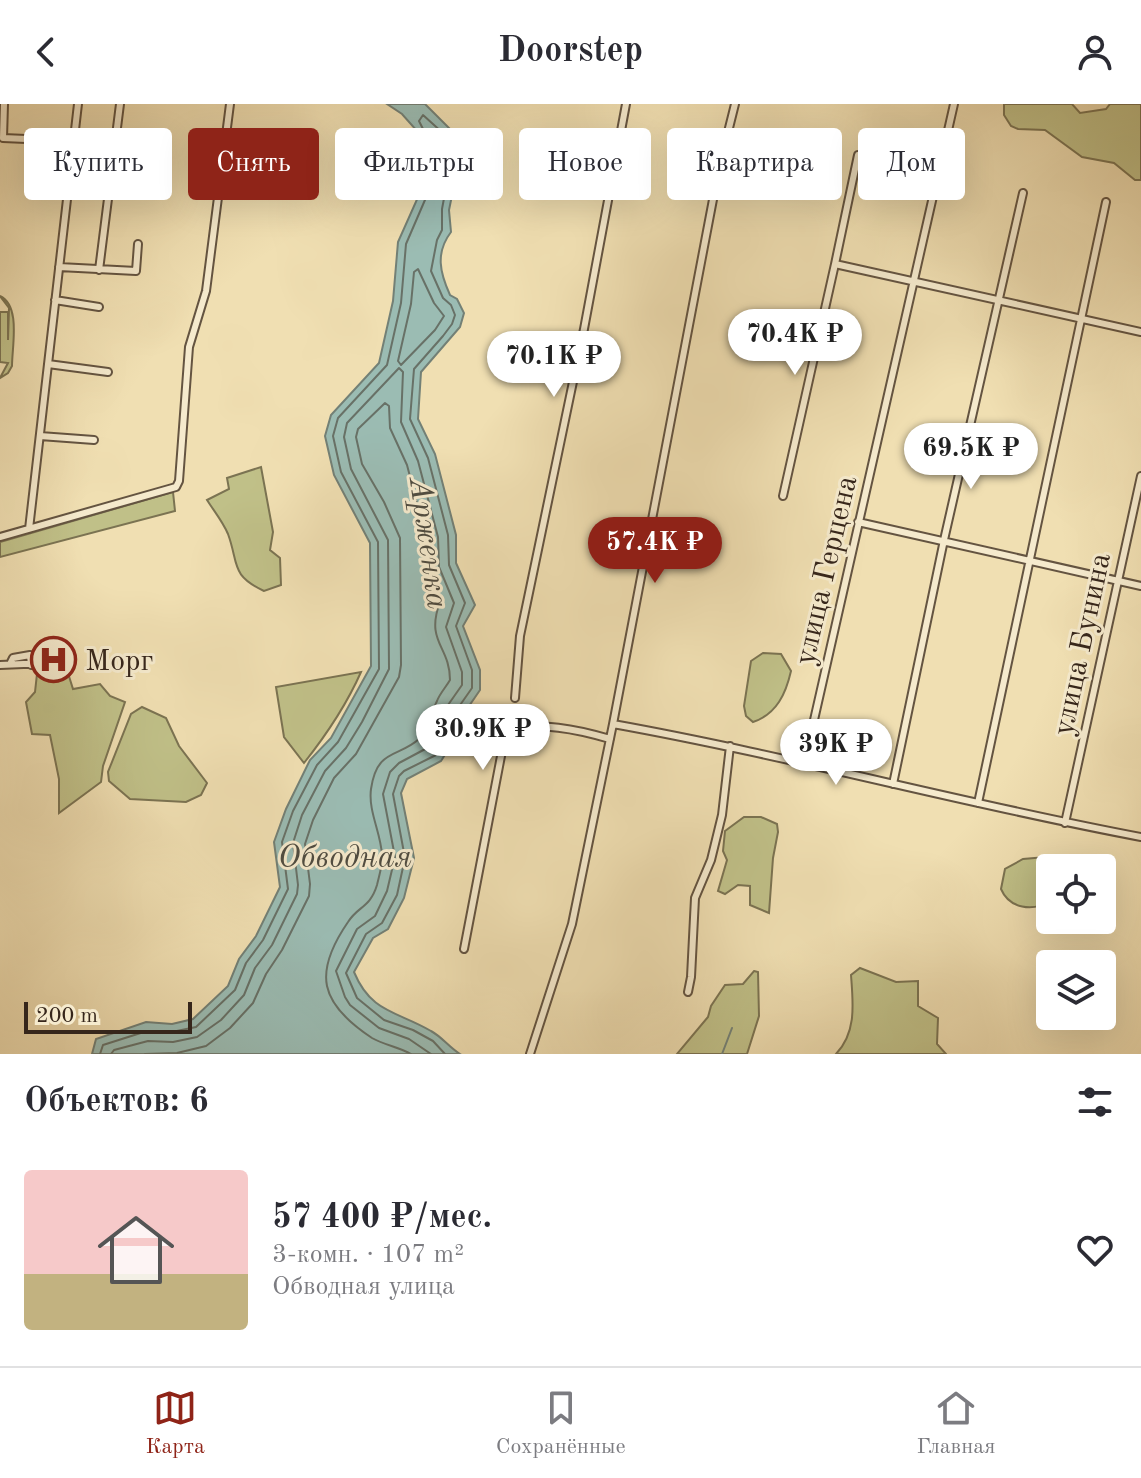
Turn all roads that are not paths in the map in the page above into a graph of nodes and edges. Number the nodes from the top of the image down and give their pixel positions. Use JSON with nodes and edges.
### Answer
{"nodes":[{"id":1,"x":4,"y":104,"type":"edge"},
{"id":2,"x":78,"y":104,"type":"edge"},
{"id":3,"x":120,"y":104,"type":"edge"},
{"id":4,"x":230,"y":104,"type":"edge"},
{"id":5,"x":626,"y":104,"type":"edge"},
{"id":6,"x":735,"y":104,"type":"edge"},
{"id":7,"x":954,"y":104,"type":"edge"},
{"id":8,"x":75,"y":128,"type":"edge"},
{"id":9,"x":24,"y":139,"type":"edge"},
{"id":10,"x":858,"y":155,"type":"dead end"},
{"id":11,"x":1023,"y":193,"type":"dead end"},
{"id":12,"x":66,"y":200,"type":"edge"},
{"id":13,"x":1106,"y":202,"type":"dead end"},
{"id":14,"x":138,"y":244,"type":"dead end"},
{"id":15,"x":835,"y":264,"type":"junction"},
{"id":16,"x":59,"y":267,"type":"junction"},
{"id":17,"x":99,"y":270,"type":"junction"},
{"id":18,"x":914,"y":281,"type":"junction"},
{"id":19,"x":55,"y":300,"type":"junction"},
{"id":20,"x":999,"y":302,"type":"junction"},
{"id":21,"x":99,"y":307,"type":"dead end"},
{"id":22,"x":1081,"y":319,"type":"junction"},
{"id":23,"x":1141,"y":332,"type":"edge"},
{"id":24,"x":48,"y":364,"type":"junction"},
{"id":25,"x":108,"y":372,"type":"dead end"},
{"id":26,"x":40,"y":436,"type":"junction"},
{"id":27,"x":94,"y":440,"type":"dead end"},
{"id":28,"x":1141,"y":476,"type":"edge"},
{"id":29,"x":783,"y":496,"type":"dead end"},
{"id":30,"x":858,"y":522,"type":"junction"},
{"id":31,"x":29,"y":529,"type":"junction"},
{"id":32,"x":0,"y":537,"type":"edge"},
{"id":33,"x":944,"y":540,"type":"junction"},
{"id":34,"x":1030,"y":559,"type":"junction"},
{"id":35,"x":1118,"y":580,"type":"junction"},
{"id":36,"x":1141,"y":586,"type":"edge"},
{"id":37,"x":47,"y":663,"type":"dead end"},
{"id":38,"x":0,"y":665,"type":"edge"},
{"id":39,"x":515,"y":698,"type":"dead end"},
{"id":40,"x":613,"y":724,"type":"junction"},
{"id":41,"x":610,"y":739,"type":"junction"},
{"id":42,"x":730,"y":746,"type":"junction"},
{"id":43,"x":804,"y":764,"type":"junction"},
{"id":44,"x":893,"y":784,"type":"junction"},
{"id":45,"x":978,"y":803,"type":"junction"},
{"id":46,"x":1065,"y":823,"type":"junction"},
{"id":47,"x":1141,"y":837,"type":"edge"},
{"id":48,"x":464,"y":949,"type":"dead end"},
{"id":49,"x":688,"y":992,"type":"dead end"},
{"id":50,"x":530,"y":1054,"type":"edge"}],
"edges":[{"from":1,"to":9,"type":"street"},
{"from":2,"to":8,"type":"street"},
{"from":3,"to":17,"type":"street"},
{"from":4,"to":31,"type":"street"},
{"from":5,"to":39,"type":"street"},
{"from":6,"to":40,"type":"street"},
{"from":7,"to":18,"type":"street","name":"улица Герцена"},
{"from":10,"to":15,"type":"street"},
{"from":11,"to":20,"type":"street"},
{"from":12,"to":16,"type":"street"},
{"from":13,"to":22,"type":"street"},
{"from":14,"to":17,"type":"street"},
{"from":15,"to":18,"type":"street"},
{"from":15,"to":29,"type":"street"},
{"from":16,"to":17,"type":"street"},
{"from":16,"to":19,"type":"street"},
{"from":18,"to":20,"type":"street"},
{"from":18,"to":30,"type":"street","name":"улица Герцена"},
{"from":19,"to":21,"type":"street"},
{"from":19,"to":24,"type":"street"},
{"from":20,"to":22,"type":"street"},
{"from":20,"to":33,"type":"street"},
{"from":22,"to":23,"type":"street"},
{"from":22,"to":34,"type":"street"},
{"from":24,"to":25,"type":"street"},
{"from":24,"to":26,"type":"street"},
{"from":26,"to":27,"type":"street"},
{"from":26,"to":31,"type":"street"},
{"from":28,"to":35,"type":"street","name":"улица Бунина"},
{"from":30,"to":33,"type":"street"},
{"from":30,"to":43,"type":"street","name":"улица Герцена"},
{"from":31,"to":32,"type":"street"},
{"from":33,"to":34,"type":"street"},
{"from":33,"to":44,"type":"street"},
{"from":34,"to":35,"type":"street"},
{"from":34,"to":45,"type":"street"},
{"from":35,"to":36,"type":"street"},
{"from":35,"to":46,"type":"street","name":"улица Бунина"},
{"from":37,"to":38,"type":"street"},
{"from":40,"to":41,"type":"street"},
{"from":40,"to":42,"type":"street"},
{"from":41,"to":48,"type":"street"},
{"from":41,"to":50,"type":"street"},
{"from":42,"to":43,"type":"street"},
{"from":42,"to":49,"type":"street"},
{"from":43,"to":44,"type":"street"},
{"from":44,"to":45,"type":"street"},
{"from":45,"to":46,"type":"street"},
{"from":46,"to":47,"type":"street"}]}
